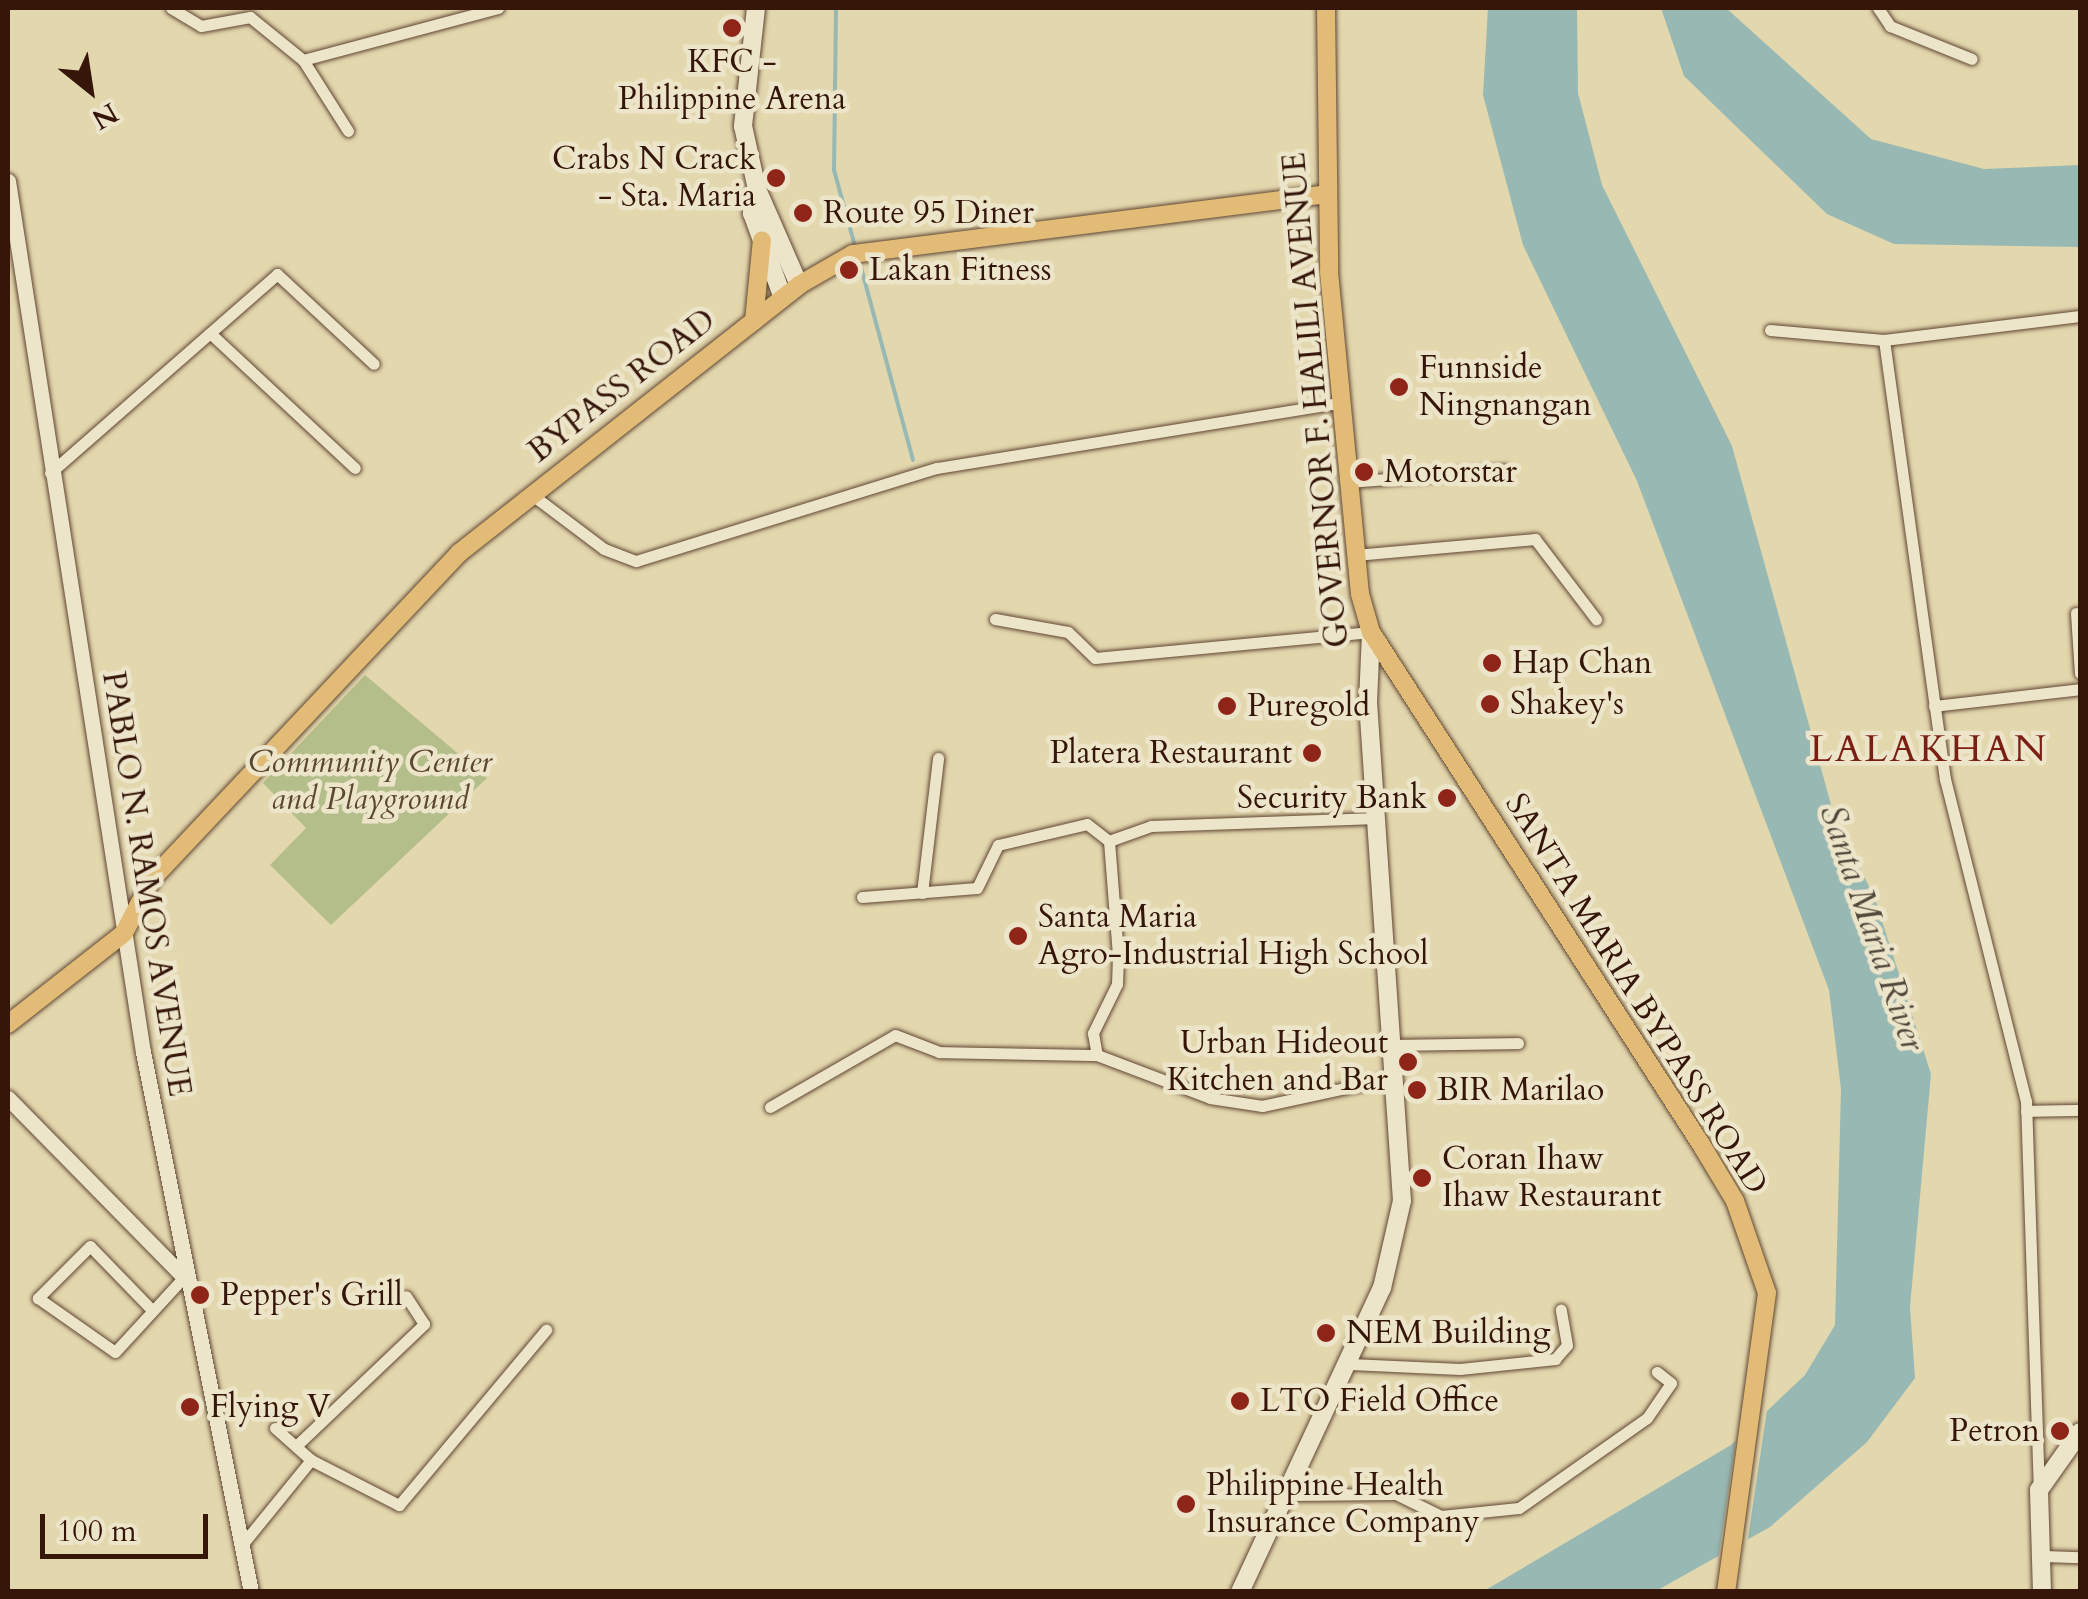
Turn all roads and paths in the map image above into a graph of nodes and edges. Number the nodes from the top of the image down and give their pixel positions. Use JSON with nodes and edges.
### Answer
{"nodes":[{"id":1,"x":171,"y":8,"type":"edge"},
{"id":2,"x":498,"y":8,"type":"edge"},
{"id":3,"x":756,"y":8,"type":"edge"},
{"id":4,"x":1326,"y":8,"type":"edge"},
{"id":5,"x":1878,"y":8,"type":"edge"},
{"id":6,"x":469,"y":11,"type":"edge"},
{"id":7,"x":1972,"y":59,"type":"dead end"},
{"id":8,"x":303,"y":60,"type":"junction"},
{"id":9,"x":348,"y":131,"type":"dead end"},
{"id":10,"x":8,"y":181,"type":"edge"},
{"id":11,"x":757,"y":189,"type":"junction"},
{"id":12,"x":1326,"y":194,"type":"junction"},
{"id":13,"x":762,"y":240,"type":"junction"},
{"id":14,"x":799,"y":285,"type":"junction"},
{"id":15,"x":783,"y":298,"type":"junction"},
{"id":16,"x":2080,"y":316,"type":"edge"},
{"id":17,"x":754,"y":321,"type":"junction"},
{"id":18,"x":1770,"y":330,"type":"dead end"},
{"id":19,"x":210,"y":333,"type":"junction"},
{"id":20,"x":1884,"y":340,"type":"junction"},
{"id":21,"x":374,"y":364,"type":"dead end"},
{"id":22,"x":1340,"y":403,"type":"junction"},
{"id":23,"x":355,"y":468,"type":"dead end"},
{"id":24,"x":1505,"y":470,"type":"dead end"},
{"id":25,"x":50,"y":473,"type":"junction"},
{"id":26,"x":1348,"y":482,"type":"junction"},
{"id":27,"x":531,"y":494,"type":"junction"},
{"id":28,"x":1355,"y":554,"type":"junction"},
{"id":29,"x":2076,"y":613,"type":"dead end"},
{"id":30,"x":1596,"y":618,"type":"dead end"},
{"id":31,"x":995,"y":619,"type":"dead end"},
{"id":32,"x":1372,"y":632,"type":"junction"},
{"id":33,"x":2080,"y":673,"type":"edge"},
{"id":34,"x":2080,"y":689,"type":"edge"},
{"id":35,"x":1934,"y":706,"type":"junction"},
{"id":36,"x":938,"y":758,"type":"dead end"},
{"id":37,"x":1377,"y":818,"type":"junction"},
{"id":38,"x":1109,"y":841,"type":"junction"},
{"id":39,"x":922,"y":893,"type":"junction"},
{"id":40,"x":862,"y":897,"type":"dead end"},
{"id":41,"x":124,"y":933,"type":"junction"},
{"id":42,"x":8,"y":1024,"type":"edge"},
{"id":43,"x":1518,"y":1043,"type":"dead end"},
{"id":44,"x":1395,"y":1045,"type":"junction"},
{"id":45,"x":1097,"y":1055,"type":"junction"},
{"id":46,"x":1396,"y":1077,"type":"junction"},
{"id":47,"x":8,"y":1098,"type":"edge"},
{"id":48,"x":770,"y":1107,"type":"dead end"},
{"id":49,"x":2080,"y":1110,"type":"edge"},
{"id":50,"x":2026,"y":1111,"type":"junction"},
{"id":51,"x":183,"y":1277,"type":"junction"},
{"id":52,"x":406,"y":1296,"type":"dead end"},
{"id":53,"x":150,"y":1308,"type":"junction"},
{"id":54,"x":1561,"y":1310,"type":"dead end"},
{"id":55,"x":546,"y":1330,"type":"dead end"},
{"id":56,"x":1350,"y":1364,"type":"junction"},
{"id":57,"x":1657,"y":1372,"type":"dead end"},
{"id":58,"x":274,"y":1428,"type":"dead end"},
{"id":59,"x":2080,"y":1432,"type":"edge"},
{"id":60,"x":296,"y":1446,"type":"junction"},
{"id":61,"x":310,"y":1460,"type":"junction"},
{"id":62,"x":2039,"y":1490,"type":"junction"},
{"id":63,"x":1287,"y":1495,"type":"junction"},
{"id":64,"x":241,"y":1546,"type":"junction"},
{"id":65,"x":2044,"y":1556,"type":"junction"},
{"id":66,"x":2080,"y":1557,"type":"edge"},
{"id":67,"x":251,"y":1592,"type":"edge"},
{"id":68,"x":1240,"y":1592,"type":"edge"},
{"id":69,"x":1726,"y":1592,"type":"edge"},
{"id":70,"x":2042,"y":1592,"type":"edge"}],
"edges":[{"from":1,"to":8,"type":"street"},
{"from":2,"to":6,"type":"street"},
{"from":3,"to":11,"type":"main road"},
{"from":4,"to":12,"type":"main road","name":"GOVERNOR F. HALILI AVENUE"},
{"from":5,"to":7,"type":"street"},
{"from":6,"to":8,"type":"street"},
{"from":8,"to":9,"type":"street"},
{"from":10,"to":25,"type":"street","name":"PABLO N. RAMOS AVENUE"},
{"from":11,"to":13,"type":"main road"},
{"from":11,"to":14,"type":"main road"},
{"from":12,"to":14,"type":"main road","name":"BYPASS ROAD"},
{"from":12,"to":22,"type":"main road","name":"GOVERNOR F. HALILI AVENUE"},
{"from":13,"to":15,"type":"main road"},
{"from":13,"to":17,"type":"main road"},
{"from":14,"to":15,"type":"main road","name":"BYPASS ROAD"},
{"from":15,"to":17,"type":"main road","name":"BYPASS ROAD"},
{"from":16,"to":20,"type":"street"},
{"from":17,"to":27,"type":"main road","name":"BYPASS ROAD"},
{"from":18,"to":20,"type":"street"},
{"from":19,"to":21,"type":"street"},
{"from":19,"to":23,"type":"street"},
{"from":19,"to":25,"type":"street"},
{"from":20,"to":35,"type":"street"},
{"from":22,"to":26,"type":"main road","name":"GOVERNOR F. HALILI AVENUE"},
{"from":22,"to":27,"type":"street"},
{"from":24,"to":26,"type":"street"},
{"from":25,"to":41,"type":"street","name":"PABLO N. RAMOS AVENUE"},
{"from":26,"to":28,"type":"main road","name":"GOVERNOR F. HALILI AVENUE"},
{"from":27,"to":41,"type":"main road","name":"BYPASS ROAD"},
{"from":28,"to":30,"type":"street"},
{"from":28,"to":32,"type":"main road","name":"GOVERNOR F. HALILI AVENUE"},
{"from":29,"to":33,"type":"street"},
{"from":31,"to":32,"type":"street"},
{"from":32,"to":37,"type":"main road","name":"GOVERNOR F. HALILI AVENUE"},
{"from":32,"to":69,"type":"main road","name":"SANTA MARIA BYPASS ROAD"},
{"from":34,"to":35,"type":"street"},
{"from":35,"to":50,"type":"street"},
{"from":36,"to":39,"type":"street"},
{"from":37,"to":38,"type":"street"},
{"from":37,"to":44,"type":"main road","name":"GOVERNOR F. HALILI AVENUE"},
{"from":38,"to":39,"type":"street"},
{"from":38,"to":45,"type":"street"},
{"from":39,"to":40,"type":"street"},
{"from":41,"to":42,"type":"main road"},
{"from":41,"to":51,"type":"street","name":"PABLO N. RAMOS AVENUE"},
{"from":43,"to":44,"type":"street"},
{"from":44,"to":46,"type":"main road","name":"GOVERNOR F. HALILI AVENUE"},
{"from":45,"to":46,"type":"street"},
{"from":45,"to":48,"type":"street"},
{"from":46,"to":56,"type":"main road","name":"GOVERNOR F. HALILI AVENUE"},
{"from":47,"to":51,"type":"street"},
{"from":49,"to":50,"type":"street"},
{"from":50,"to":62,"type":"street"},
{"from":51,"to":53,"type":"street"},
{"from":51,"to":64,"type":"street","name":"PABLO N. RAMOS AVENUE"},
{"from":52,"to":60,"type":"street"},
{"from":53,"to":53,"type":"street"},
{"from":54,"to":56,"type":"street"},
{"from":55,"to":61,"type":"street"},
{"from":56,"to":63,"type":"main road","name":"GOVERNOR F. HALILI AVENUE"},
{"from":57,"to":63,"type":"street"},
{"from":58,"to":60,"type":"street"},
{"from":59,"to":62,"type":"main road"},
{"from":60,"to":61,"type":"street"},
{"from":61,"to":64,"type":"street"},
{"from":62,"to":65,"type":"main road"},
{"from":63,"to":68,"type":"main road","name":"GOVERNOR F. HALILI AVENUE"},
{"from":64,"to":67,"type":"street","name":"PABLO N. RAMOS AVENUE"},
{"from":65,"to":66,"type":"street"},
{"from":65,"to":70,"type":"main road"}]}
